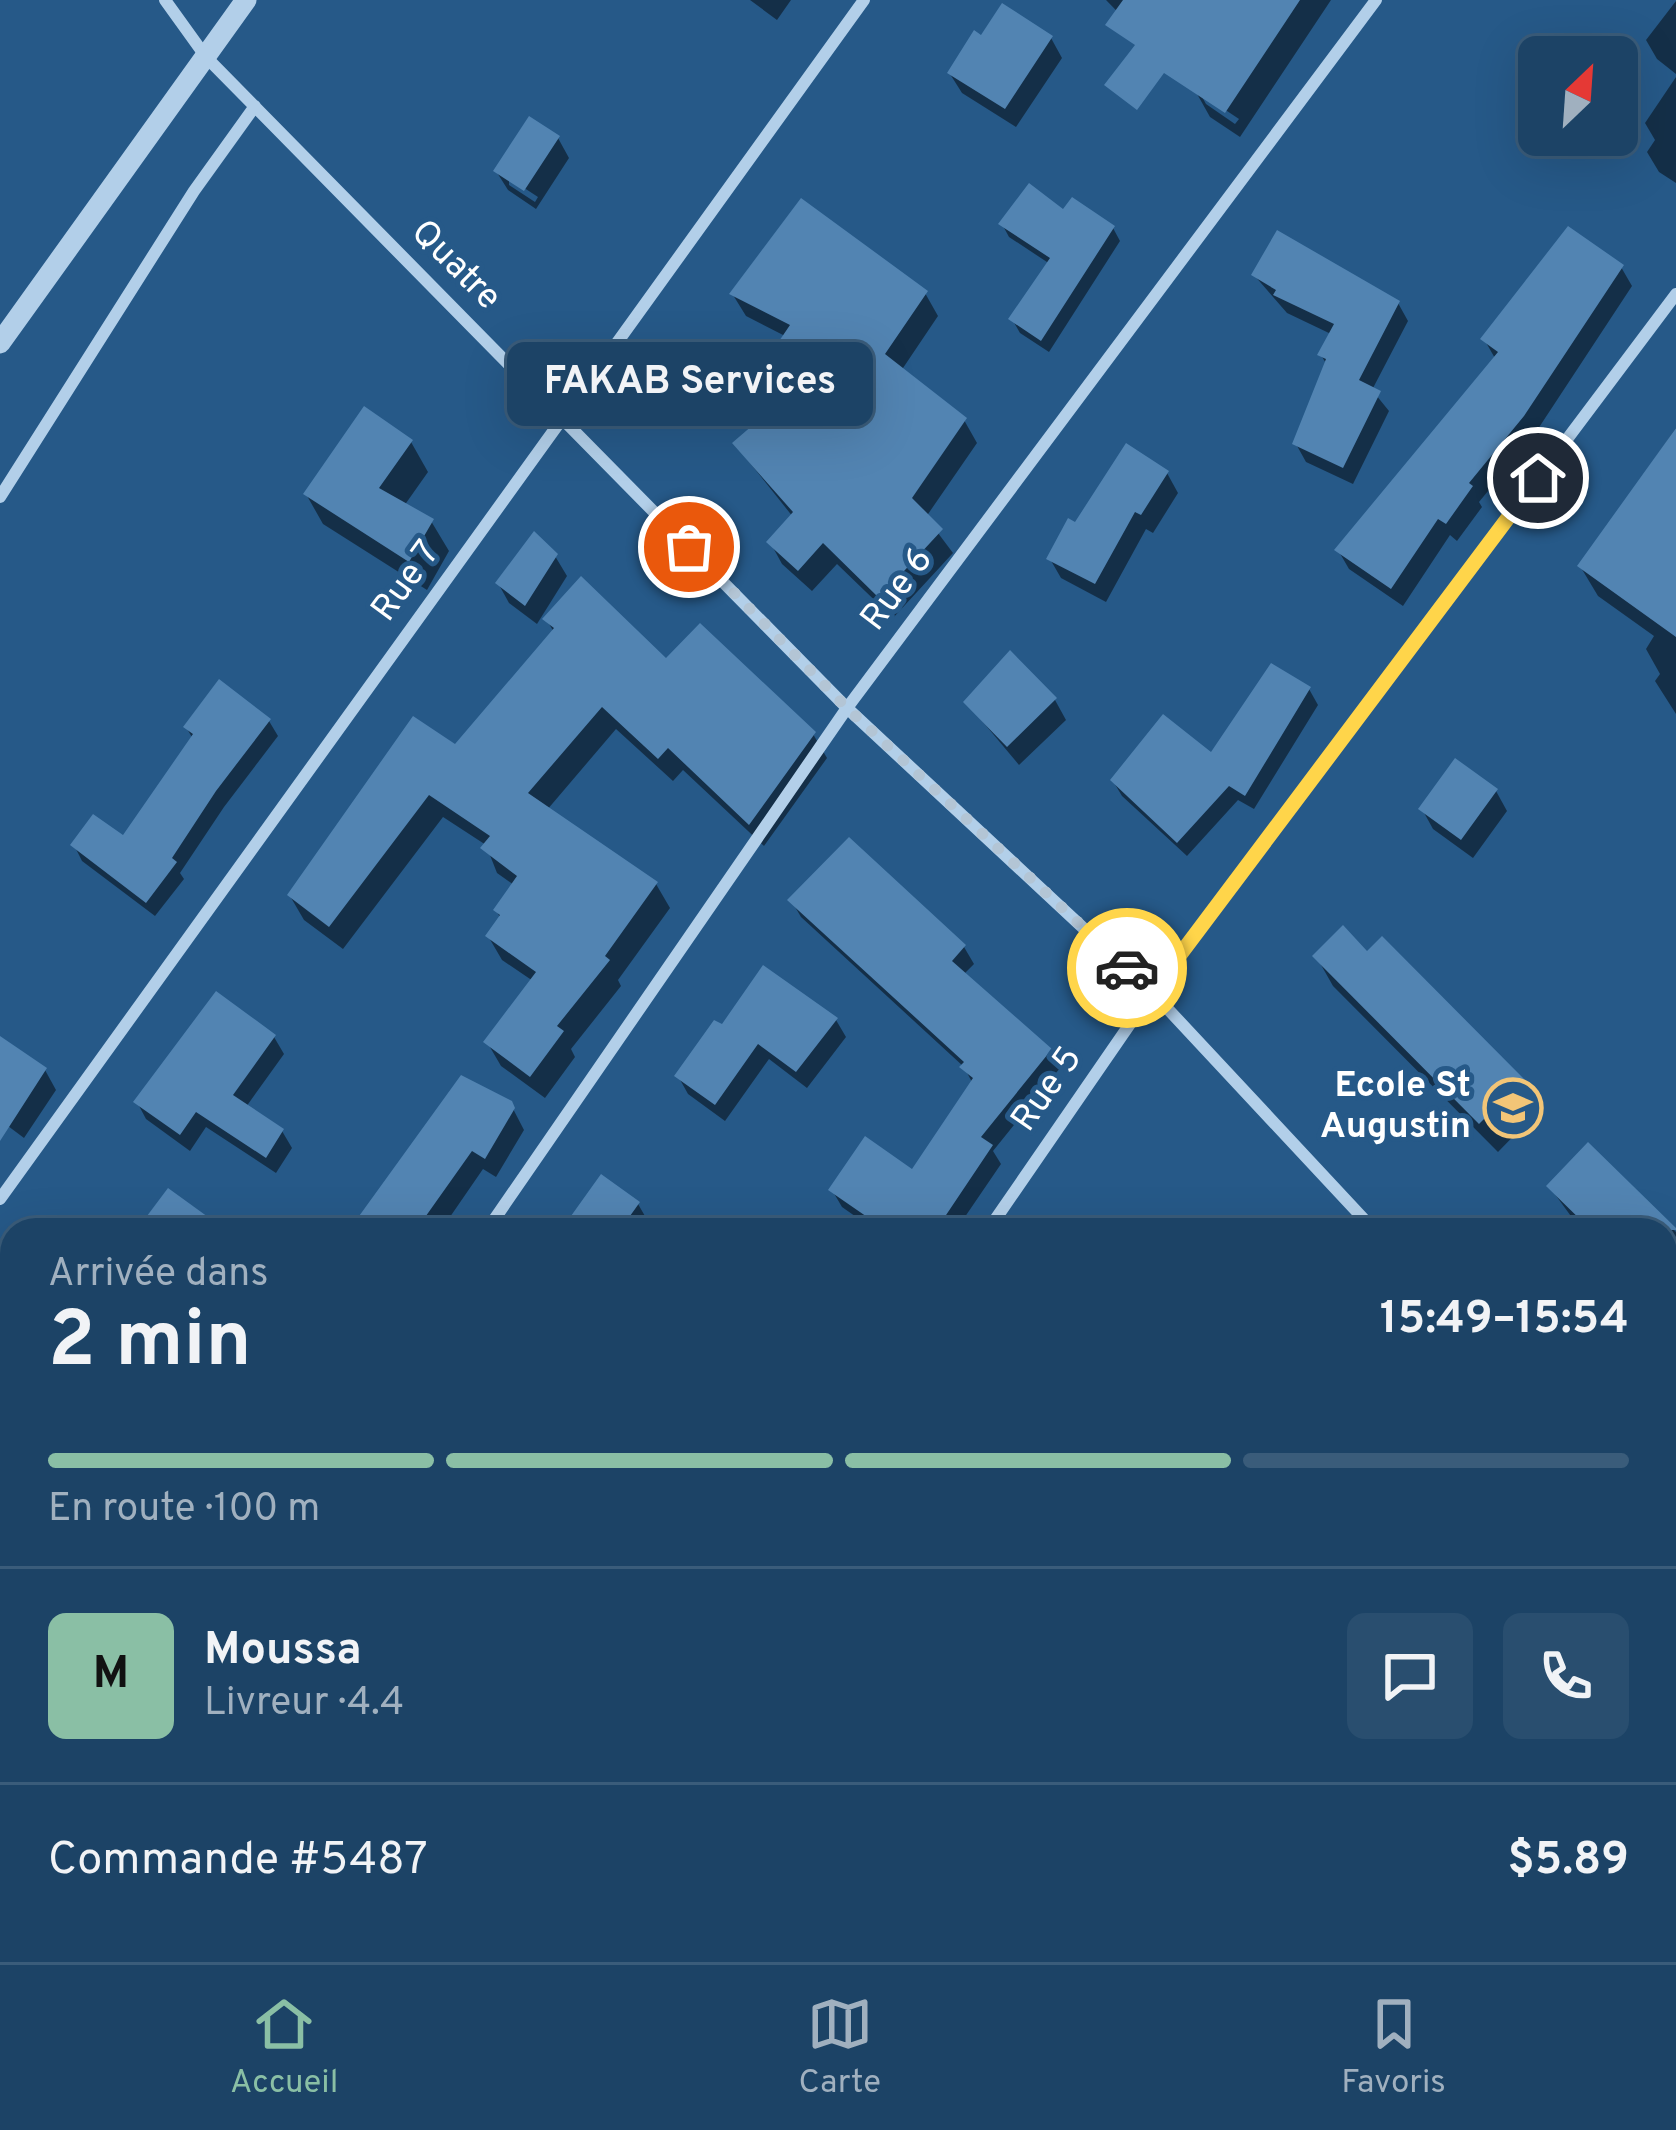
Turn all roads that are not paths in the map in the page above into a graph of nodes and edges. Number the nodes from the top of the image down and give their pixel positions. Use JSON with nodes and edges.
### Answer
{"nodes":[{"id":1,"x":166,"y":0,"type":"edge"},
{"id":2,"x":246,"y":0,"type":"edge"},
{"id":3,"x":864,"y":0,"type":"edge"},
{"id":4,"x":1376,"y":0,"type":"edge"},
{"id":5,"x":206,"y":57,"type":"junction"},
{"id":6,"x":255,"y":106,"type":"junction"},
{"id":7,"x":1676,"y":294,"type":"edge"},
{"id":8,"x":0,"y":343,"type":"edge"},
{"id":9,"x":562,"y":418,"type":"junction"},
{"id":10,"x":0,"y":497,"type":"edge"},
{"id":11,"x":847,"y":708,"type":"junction"},
{"id":12,"x":1152,"y":992,"type":"junction"},
{"id":13,"x":0,"y":1199,"type":"edge"},
{"id":14,"x":495,"y":1218,"type":"edge"},
{"id":15,"x":996,"y":1218,"type":"edge"},
{"id":16,"x":1363,"y":1218,"type":"edge"}],
"edges":[{"from":1,"to":5,"type":"street","name":"Quatre"},
{"from":2,"to":5,"type":"street"},
{"from":3,"to":9,"type":"street","name":"Rue 7"},
{"from":4,"to":11,"type":"street","name":"Rue 6"},
{"from":5,"to":6,"type":"street","name":"Quatre"},
{"from":5,"to":8,"type":"street"},
{"from":6,"to":9,"type":"street","name":"Quatre"},
{"from":6,"to":10,"type":"street"},
{"from":7,"to":12,"type":"street","name":"Rue 5"},
{"from":9,"to":11,"type":"street","name":"Quatre"},
{"from":9,"to":13,"type":"street","name":"Rue 7"},
{"from":11,"to":12,"type":"street","name":"Quatre"},
{"from":11,"to":14,"type":"street","name":"Rue 6"},
{"from":12,"to":15,"type":"street","name":"Rue 5"},
{"from":12,"to":16,"type":"street","name":"Quatre"}]}
